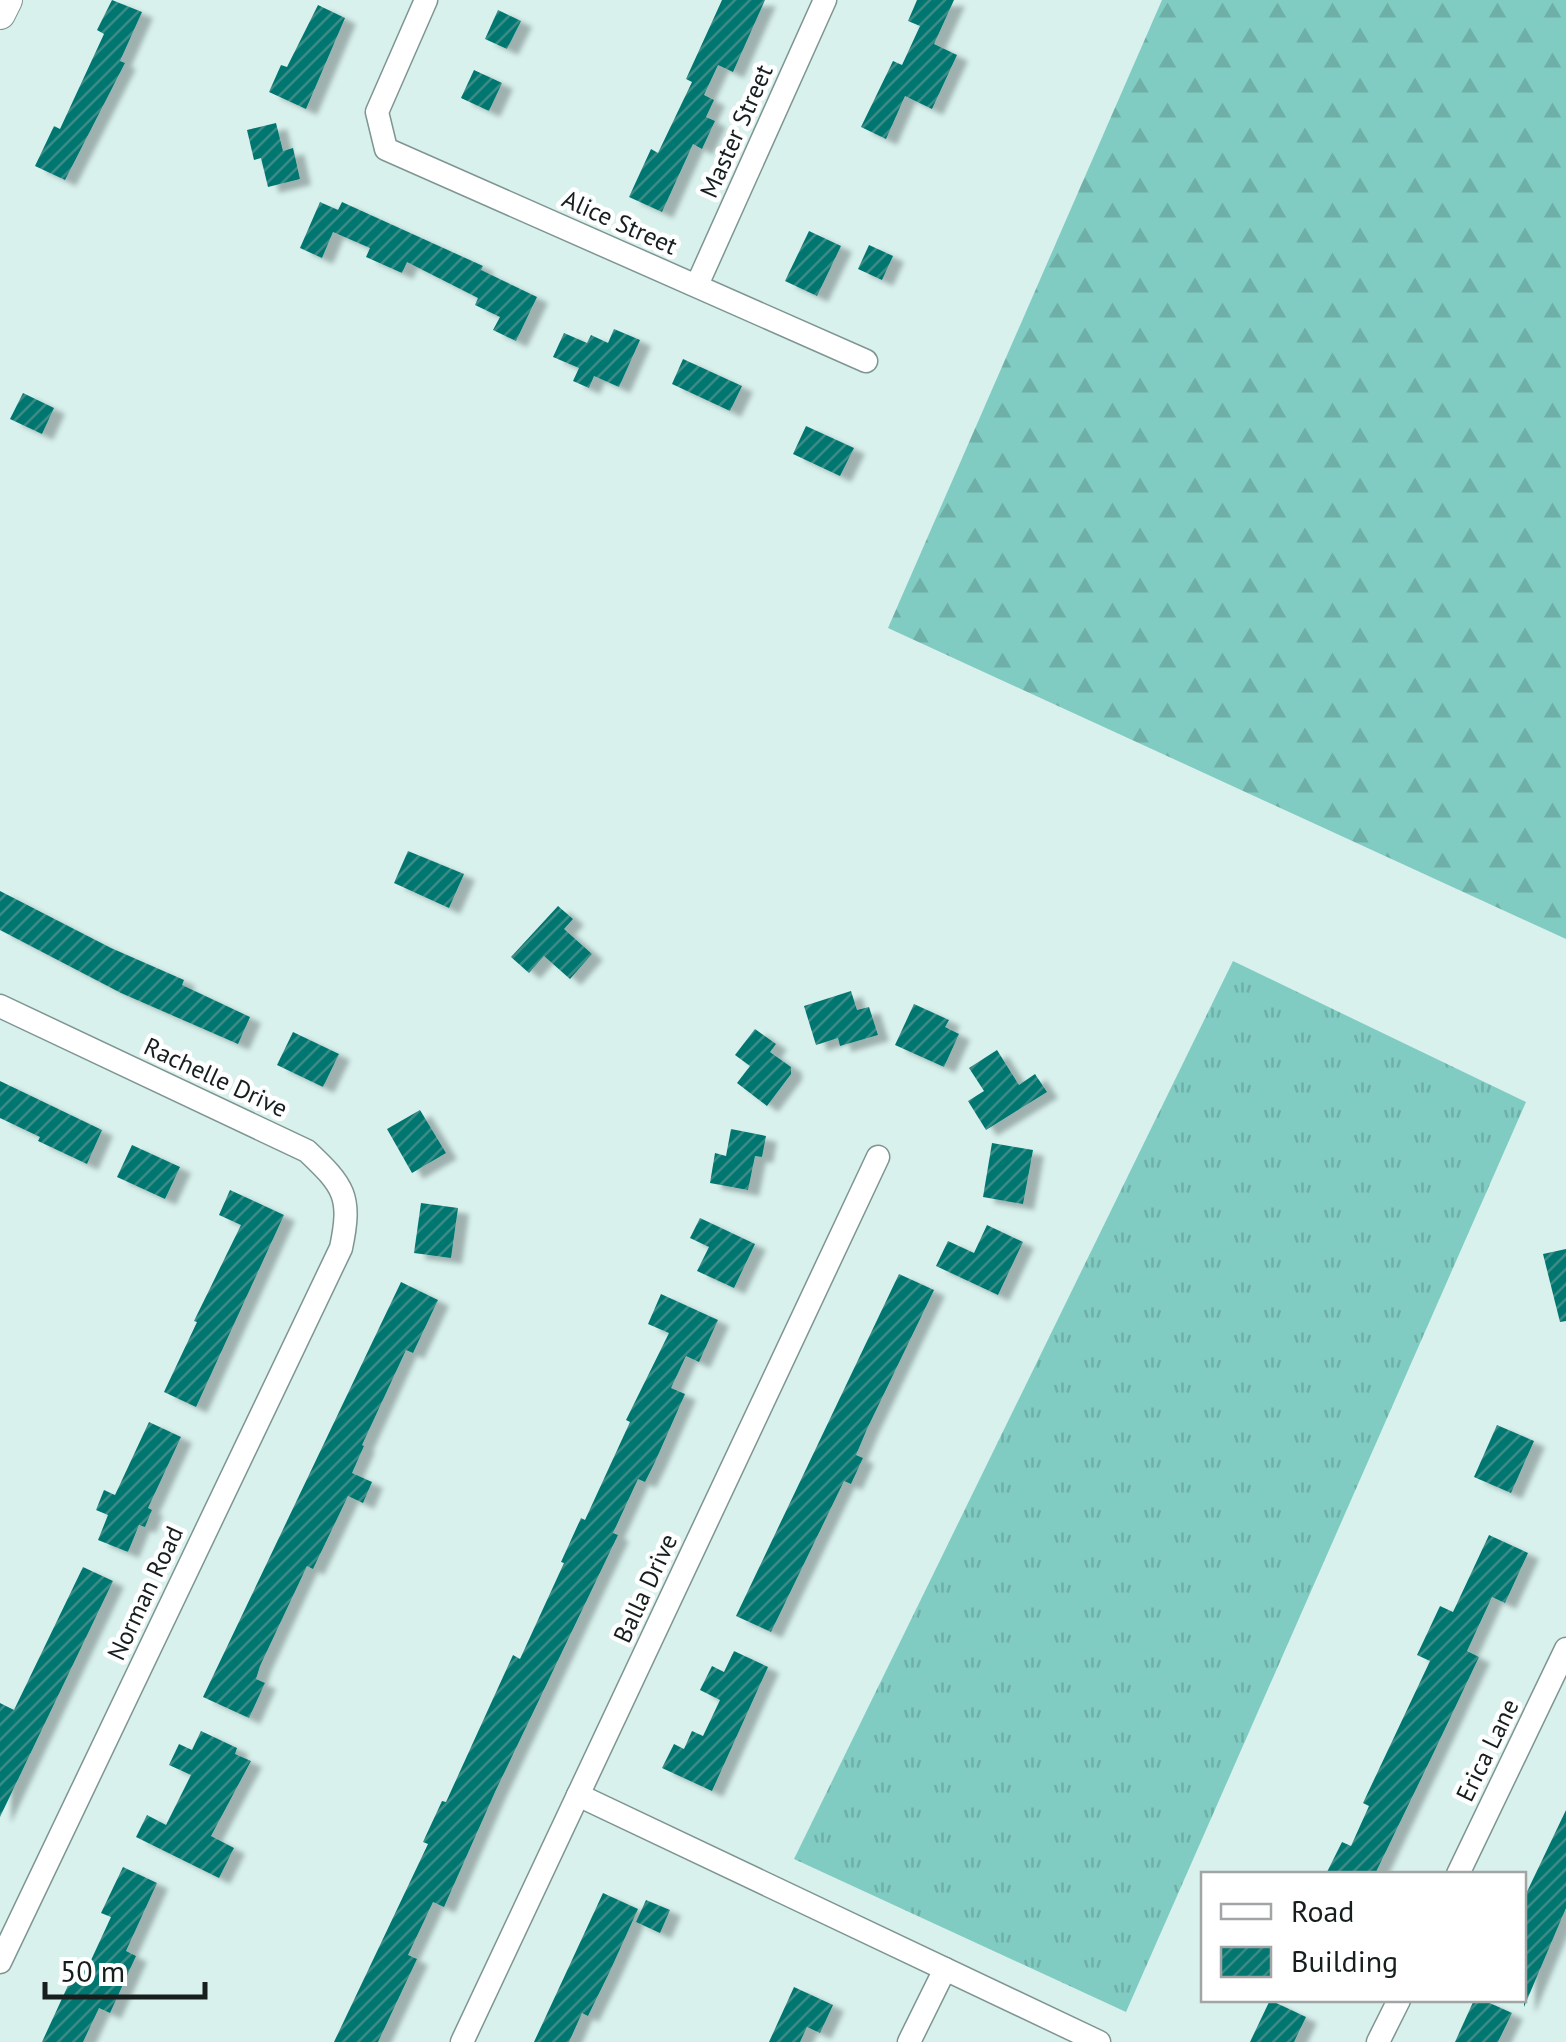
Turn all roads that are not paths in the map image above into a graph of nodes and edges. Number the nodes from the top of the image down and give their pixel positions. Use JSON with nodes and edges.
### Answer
{"nodes":[{"id":1,"x":6,"y":0,"type":"edge"},
{"id":2,"x":426,"y":0,"type":"edge"},
{"id":3,"x":825,"y":0,"type":"edge"},
{"id":4,"x":0,"y":14,"type":"edge"},
{"id":5,"x":697,"y":285,"type":"junction"},
{"id":6,"x":866,"y":361,"type":"dead end"},
{"id":7,"x":0,"y":1006,"type":"edge"},
{"id":8,"x":878,"y":1157,"type":"dead end"},
{"id":9,"x":341,"y":1248,"type":"joint"},
{"id":10,"x":1566,"y":1648,"type":"edge"},
{"id":11,"x":578,"y":1795,"type":"junction"},
{"id":12,"x":1459,"y":1872,"type":"edge"},
{"id":13,"x":0,"y":1962,"type":"edge"},
{"id":14,"x":945,"y":1969,"type":"junction"},
{"id":15,"x":1397,"y":2002,"type":"edge"},
{"id":16,"x":462,"y":2042,"type":"edge"},
{"id":17,"x":909,"y":2042,"type":"edge"},
{"id":18,"x":1098,"y":2042,"type":"edge"},
{"id":19,"x":1378,"y":2042,"type":"edge"}],
"edges":[{"from":1,"to":4,"type":"main road"},
{"from":2,"to":5,"type":"street","name":"Alice Street"},
{"from":3,"to":5,"type":"street","name":"Master Street"},
{"from":5,"to":6,"type":"street","name":"Alice Street"},
{"from":7,"to":9,"type":"street","name":"Rachelle Drive"},
{"from":8,"to":11,"type":"street","name":"Balla Drive"},
{"from":9,"to":13,"type":"street","name":"Norman Road"},
{"from":10,"to":12,"type":"street","name":"Erica Lane"},
{"from":11,"to":14,"type":"street"},
{"from":11,"to":16,"type":"street","name":"Balla Drive"},
{"from":14,"to":17,"type":"street"},
{"from":14,"to":18,"type":"street"},
{"from":15,"to":19,"type":"street"}]}
